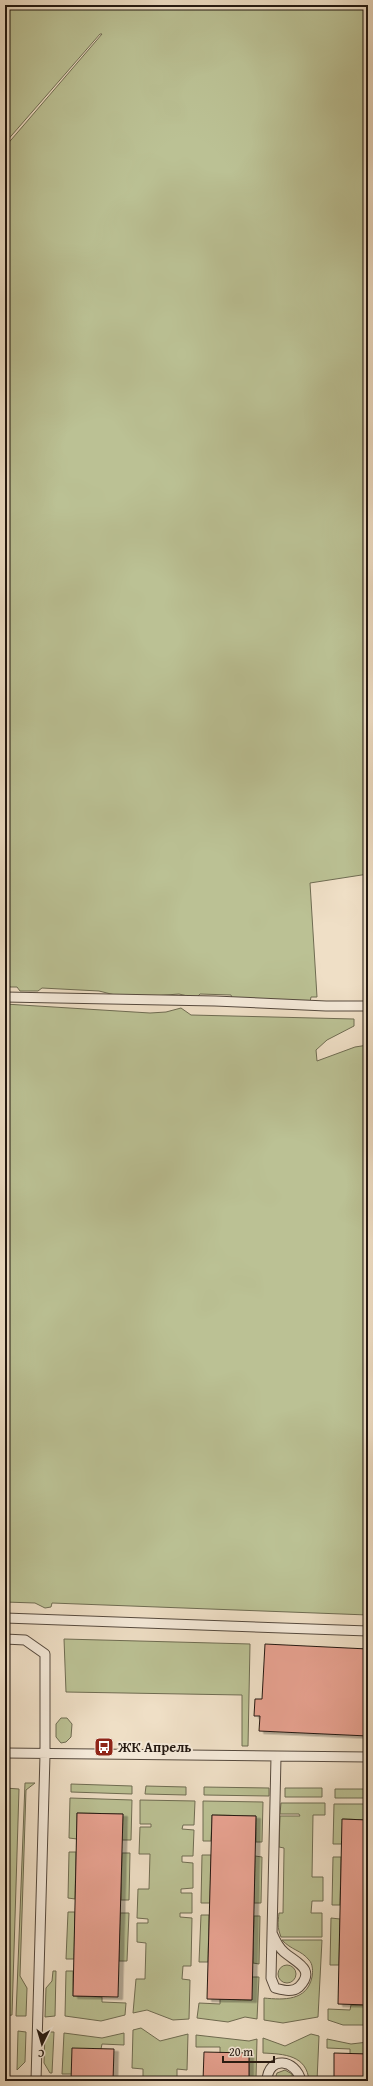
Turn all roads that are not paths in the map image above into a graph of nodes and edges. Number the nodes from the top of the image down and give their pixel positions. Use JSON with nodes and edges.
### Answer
{"nodes":[{"id":1,"x":5,"y":997,"type":"edge"},
{"id":2,"x":368,"y":1006,"type":"edge"},
{"id":3,"x":5,"y":1618,"type":"edge"},
{"id":4,"x":368,"y":1631,"type":"edge"},
{"id":5,"x":5,"y":1639,"type":"edge"},
{"id":6,"x":5,"y":1753,"type":"edge"},
{"id":7,"x":45,"y":1755,"type":"junction"},
{"id":8,"x":276,"y":1757,"type":"junction"},
{"id":9,"x":368,"y":1757,"type":"edge"},
{"id":10,"x":272,"y":1933,"type":"junction"},
{"id":11,"x":36,"y":2081,"type":"edge"},
{"id":12,"x":267,"y":2081,"type":"edge"},
{"id":13,"x":301,"y":2081,"type":"edge"}],
"edges":[{"from":1,"to":2,"type":"lane"},
{"from":3,"to":4,"type":"lane"},
{"from":5,"to":7,"type":"lane"},
{"from":6,"to":7,"type":"lane"},
{"from":7,"to":8,"type":"lane"},
{"from":7,"to":11,"type":"lane"},
{"from":8,"to":9,"type":"lane"},
{"from":8,"to":10,"type":"lane"},
{"from":10,"to":10,"type":"lane"},
{"from":12,"to":13,"type":"lane"}]}
